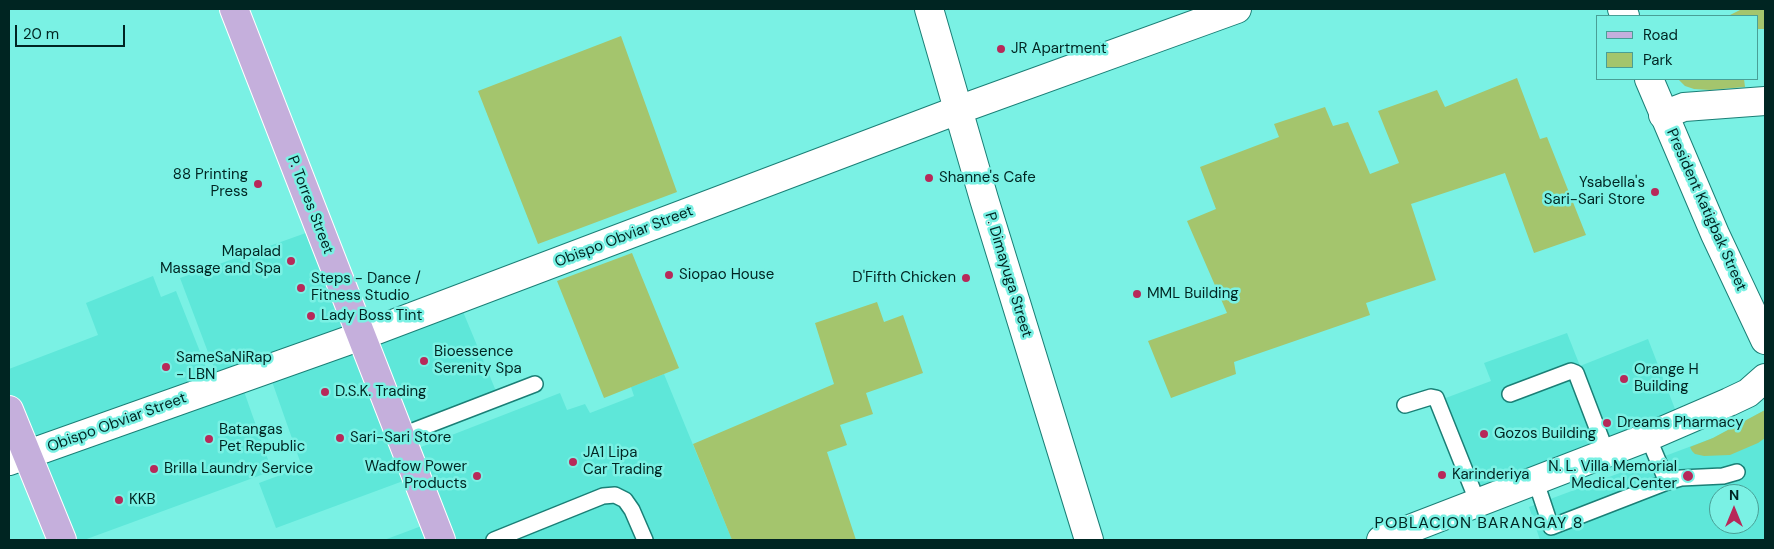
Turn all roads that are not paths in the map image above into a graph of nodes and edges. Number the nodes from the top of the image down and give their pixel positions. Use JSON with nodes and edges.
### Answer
{"nodes":[{"id":1,"x":234,"y":9,"type":"edge"},
{"id":2,"x":929,"y":9,"type":"edge"},
{"id":3,"x":1237,"y":9,"type":"edge"},
{"id":4,"x":1649,"y":80,"type":"edge"},
{"id":5,"x":1765,"y":101,"type":"edge"},
{"id":6,"x":958,"y":110,"type":"junction"},
{"id":7,"x":1663,"y":115,"type":"junction"},
{"id":8,"x":1758,"y":310,"type":"edge"},
{"id":9,"x":361,"y":336,"type":"junction"},
{"id":10,"x":1765,"y":340,"type":"edge"},
{"id":11,"x":1765,"y":378,"type":"edge"},
{"id":12,"x":535,"y":384,"type":"dead end"},
{"id":13,"x":1510,"y":394,"type":"dead end"},
{"id":14,"x":1405,"y":405,"type":"dead end"},
{"id":15,"x":9,"y":410,"type":"edge"},
{"id":16,"x":400,"y":436,"type":"junction"},
{"id":17,"x":1648,"y":438,"type":"junction"},
{"id":18,"x":1607,"y":454,"type":"junction"},
{"id":19,"x":18,"y":458,"type":"edge"},
{"id":20,"x":1737,"y":472,"type":"dead end"},
{"id":21,"x":1536,"y":482,"type":"junction"},
{"id":22,"x":1667,"y":482,"type":"junction"},
{"id":23,"x":1478,"y":503,"type":"junction"},
{"id":24,"x":62,"y":540,"type":"edge"},
{"id":25,"x":441,"y":540,"type":"edge"},
{"id":26,"x":494,"y":540,"type":"edge"},
{"id":27,"x":645,"y":540,"type":"edge"},
{"id":28,"x":1089,"y":540,"type":"edge"},
{"id":29,"x":1380,"y":540,"type":"edge"}],
"edges":[{"from":1,"to":9,"type":"main road","name":"P. Torres Street"},
{"from":2,"to":6,"type":"street","name":"P. Dimayuga Street"},
{"from":3,"to":6,"type":"street","name":"Obispo Obviar Street"},
{"from":4,"to":7,"type":"street","name":"President Katigbak Street"},
{"from":5,"to":7,"type":"street"},
{"from":6,"to":9,"type":"street","name":"Obispo Obviar Street"},
{"from":6,"to":28,"type":"street","name":"P. Dimayuga Street"},
{"from":7,"to":8,"type":"street","name":"President Katigbak Street"},
{"from":8,"to":10,"type":"street","name":"President Katigbak Street"},
{"from":9,"to":16,"type":"main road","name":"P. Torres Street"},
{"from":9,"to":19,"type":"street","name":"Obispo Obviar Street"},
{"from":11,"to":17,"type":"street"},
{"from":12,"to":16,"type":"lane"},
{"from":13,"to":18,"type":"lane"},
{"from":14,"to":23,"type":"lane"},
{"from":15,"to":19,"type":"main road"},
{"from":16,"to":25,"type":"main road","name":"P. Torres Street"},
{"from":17,"to":18,"type":"street"},
{"from":17,"to":22,"type":"lane"},
{"from":18,"to":21,"type":"street"},
{"from":19,"to":24,"type":"main road"},
{"from":20,"to":22,"type":"lane"},
{"from":21,"to":22,"type":"lane"},
{"from":21,"to":23,"type":"street"},
{"from":23,"to":29,"type":"street"},
{"from":26,"to":27,"type":"lane"}]}
